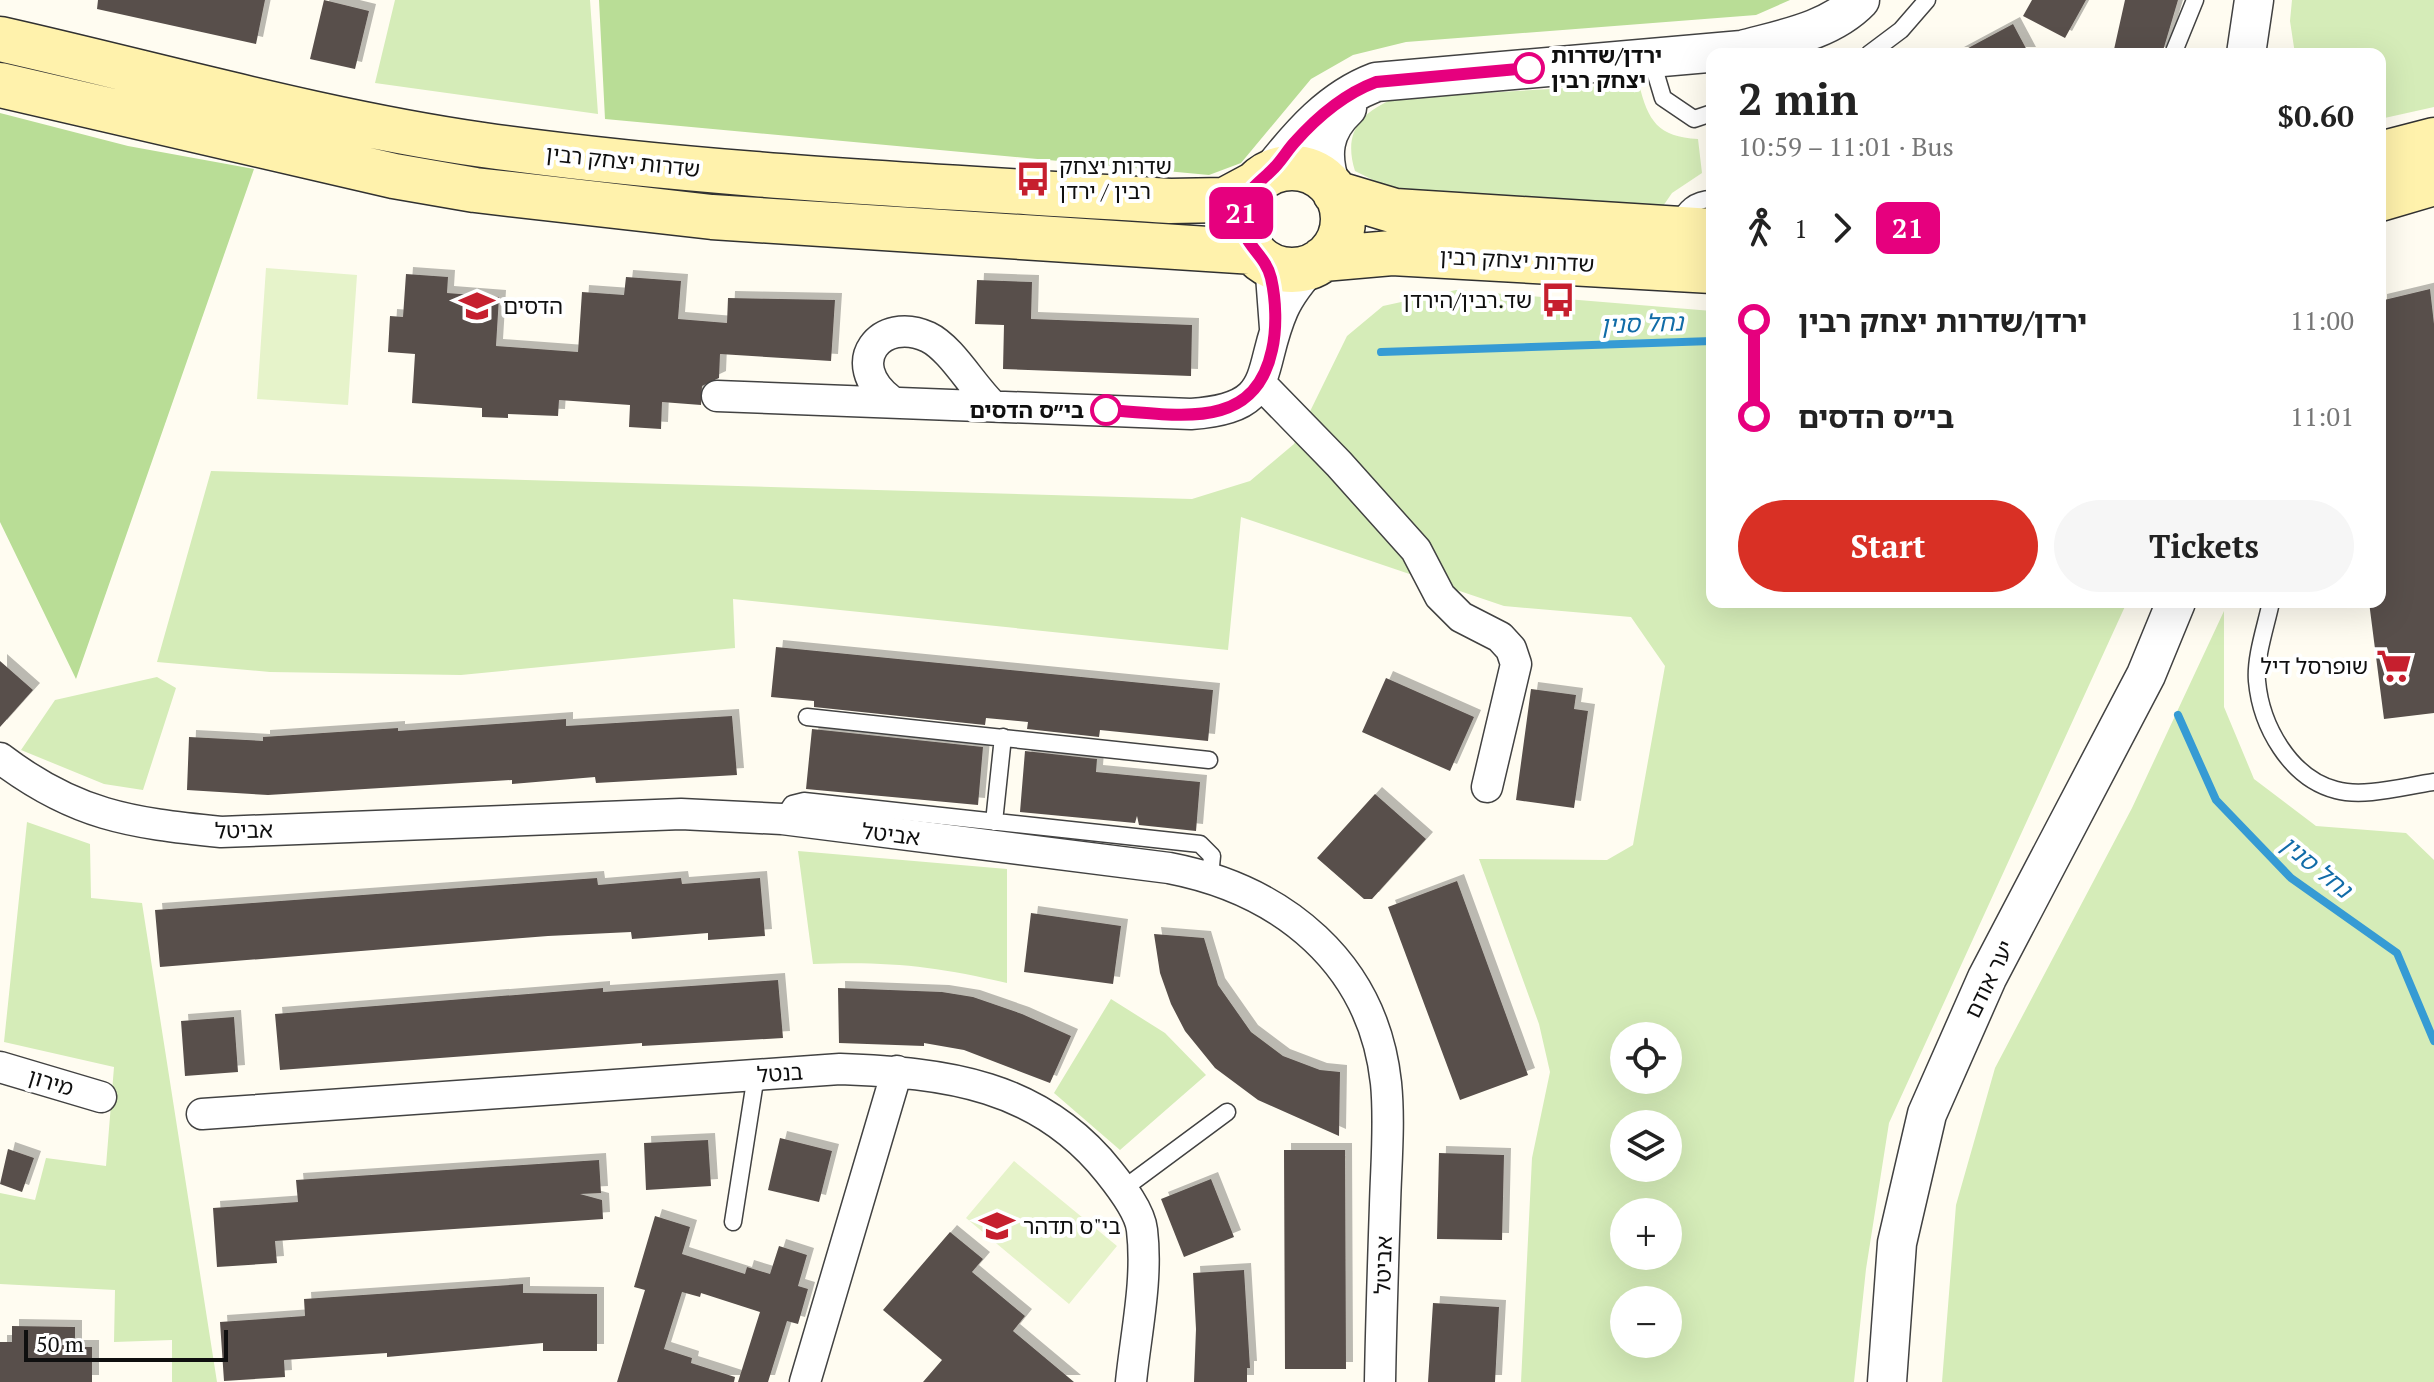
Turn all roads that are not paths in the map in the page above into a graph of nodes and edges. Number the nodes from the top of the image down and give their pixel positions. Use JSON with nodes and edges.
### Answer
{"nodes":[{"id":1,"x":1860,"y":0,"type":"edge"},
{"id":2,"x":1927,"y":0,"type":"edge"},
{"id":3,"x":2195,"y":0,"type":"edge"},
{"id":4,"x":2254,"y":6,"type":"edge"},
{"id":5,"x":0,"y":39,"type":"edge"},
{"id":6,"x":1749,"y":48,"type":"edge"},
{"id":7,"x":1877,"y":48,"type":"edge"},
{"id":8,"x":2175,"y":48,"type":"edge"},
{"id":9,"x":2247,"y":48,"type":"edge"},
{"id":10,"x":2257,"y":48,"type":"edge"},
{"id":11,"x":1706,"y":53,"type":"edge"},
{"id":12,"x":1651,"y":58,"type":"junction"},
{"id":13,"x":1376,"y":82,"type":"junction"},
{"id":14,"x":0,"y":85,"type":"edge"},
{"id":15,"x":1706,"y":115,"type":"edge"},
{"id":16,"x":2434,"y":140,"type":"edge"},
{"id":17,"x":2386,"y":152,"type":"edge"},
{"id":18,"x":1262,"y":179,"type":"junction"},
{"id":19,"x":2434,"y":183,"type":"edge"},
{"id":20,"x":1333,"y":189,"type":"junction"},
{"id":21,"x":2386,"y":197,"type":"edge"},
{"id":22,"x":1706,"y":199,"type":"edge"},
{"id":23,"x":1693,"y":230,"type":"edge"},
{"id":24,"x":1258,"y":256,"type":"junction"},
{"id":25,"x":1319,"y":261,"type":"junction"},
{"id":26,"x":1706,"y":271,"type":"edge"},
{"id":27,"x":1275,"y":334,"type":"junction"},
{"id":28,"x":1261,"y":384,"type":"junction"},
{"id":29,"x":717,"y":396,"type":"dead end"},
{"id":30,"x":890,"y":400,"type":"junction"},
{"id":31,"x":992,"y":405,"type":"junction"},
{"id":32,"x":2174,"y":608,"type":"edge"},
{"id":33,"x":2191,"y":608,"type":"edge"},
{"id":34,"x":2270,"y":608,"type":"edge"},
{"id":35,"x":807,"y":717,"type":"dead end"},
{"id":36,"x":1003,"y":737,"type":"junction"},
{"id":37,"x":0,"y":758,"type":"edge"},
{"id":38,"x":1209,"y":760,"type":"dead end"},
{"id":39,"x":2434,"y":782,"type":"edge"},
{"id":40,"x":1487,"y":787,"type":"dead end"},
{"id":41,"x":782,"y":819,"type":"junction"},
{"id":42,"x":994,"y":822,"type":"junction"},
{"id":43,"x":1210,"y":876,"type":"junction"},
{"id":44,"x":0,"y":1067,"type":"edge"},
{"id":45,"x":897,"y":1071,"type":"junction"},
{"id":46,"x":756,"y":1075,"type":"junction"},
{"id":47,"x":101,"y":1097,"type":"dead end"},
{"id":48,"x":1227,"y":1112,"type":"dead end"},
{"id":49,"x":202,"y":1114,"type":"dead end"},
{"id":50,"x":1123,"y":1189,"type":"junction"},
{"id":51,"x":733,"y":1222,"type":"dead end"},
{"id":52,"x":805,"y":1382,"type":"edge"},
{"id":53,"x":1131,"y":1382,"type":"edge"},
{"id":54,"x":1380,"y":1382,"type":"edge"},
{"id":55,"x":1887,"y":1382,"type":"edge"},
{"id":56,"x":1907,"y":1382,"type":"edge"}],
"edges":[{"from":1,"to":6,"type":"street"},
{"from":2,"to":7,"type":"lane"},
{"from":3,"to":8,"type":"lane"},
{"from":4,"to":9,"type":"street"},
{"from":4,"to":10,"type":"street"},
{"from":5,"to":18,"type":"main road","name":"שדרות יצחק רבין"},
{"from":11,"to":12,"type":"street"},
{"from":12,"to":13,"type":"street"},
{"from":12,"to":15,"type":"lane"},
{"from":13,"to":18,"type":"street"},
{"from":13,"to":20,"type":"street"},
{"from":14,"to":24,"type":"main road","name":"שדרות יצחק רבין"},
{"from":16,"to":17,"type":"main road"},
{"from":18,"to":20,"type":"main road"},
{"from":18,"to":24,"type":"main road"},
{"from":19,"to":21,"type":"main road"},
{"from":20,"to":23,"type":"main road","name":"שדרות יצחק רבין"},
{"from":20,"to":25,"type":"main road"},
{"from":22,"to":23,"type":"lane"},
{"from":24,"to":25,"type":"main road"},
{"from":24,"to":27,"type":"street"},
{"from":25,"to":26,"type":"main road","name":"שדרות יצחק רבין"},
{"from":25,"to":27,"type":"street"},
{"from":27,"to":28,"type":"street"},
{"from":28,"to":31,"type":"street"},
{"from":28,"to":40,"type":"street"},
{"from":29,"to":30,"type":"street"},
{"from":30,"to":31,"type":"street"},
{"from":30,"to":31,"type":"street"},
{"from":32,"to":55,"type":"street","name":"יער אודם"},
{"from":33,"to":56,"type":"street","name":"יער אודם"},
{"from":34,"to":39,"type":"lane"},
{"from":35,"to":36,"type":"lane"},
{"from":36,"to":38,"type":"lane"},
{"from":36,"to":42,"type":"lane"},
{"from":37,"to":41,"type":"street","name":"אביטל"},
{"from":41,"to":42,"type":"lane"},
{"from":41,"to":43,"type":"street","name":"אביטל"},
{"from":42,"to":43,"type":"lane"},
{"from":43,"to":54,"type":"street","name":"אביטל"},
{"from":44,"to":47,"type":"street","name":"מירון"},
{"from":45,"to":46,"type":"street","name":"בנטל"},
{"from":45,"to":50,"type":"street","name":"בנטל"},
{"from":45,"to":52,"type":"street"},
{"from":46,"to":49,"type":"street","name":"בנטל"},
{"from":46,"to":51,"type":"lane"},
{"from":48,"to":50,"type":"lane"},
{"from":50,"to":53,"type":"street","name":"בנטל"}]}
